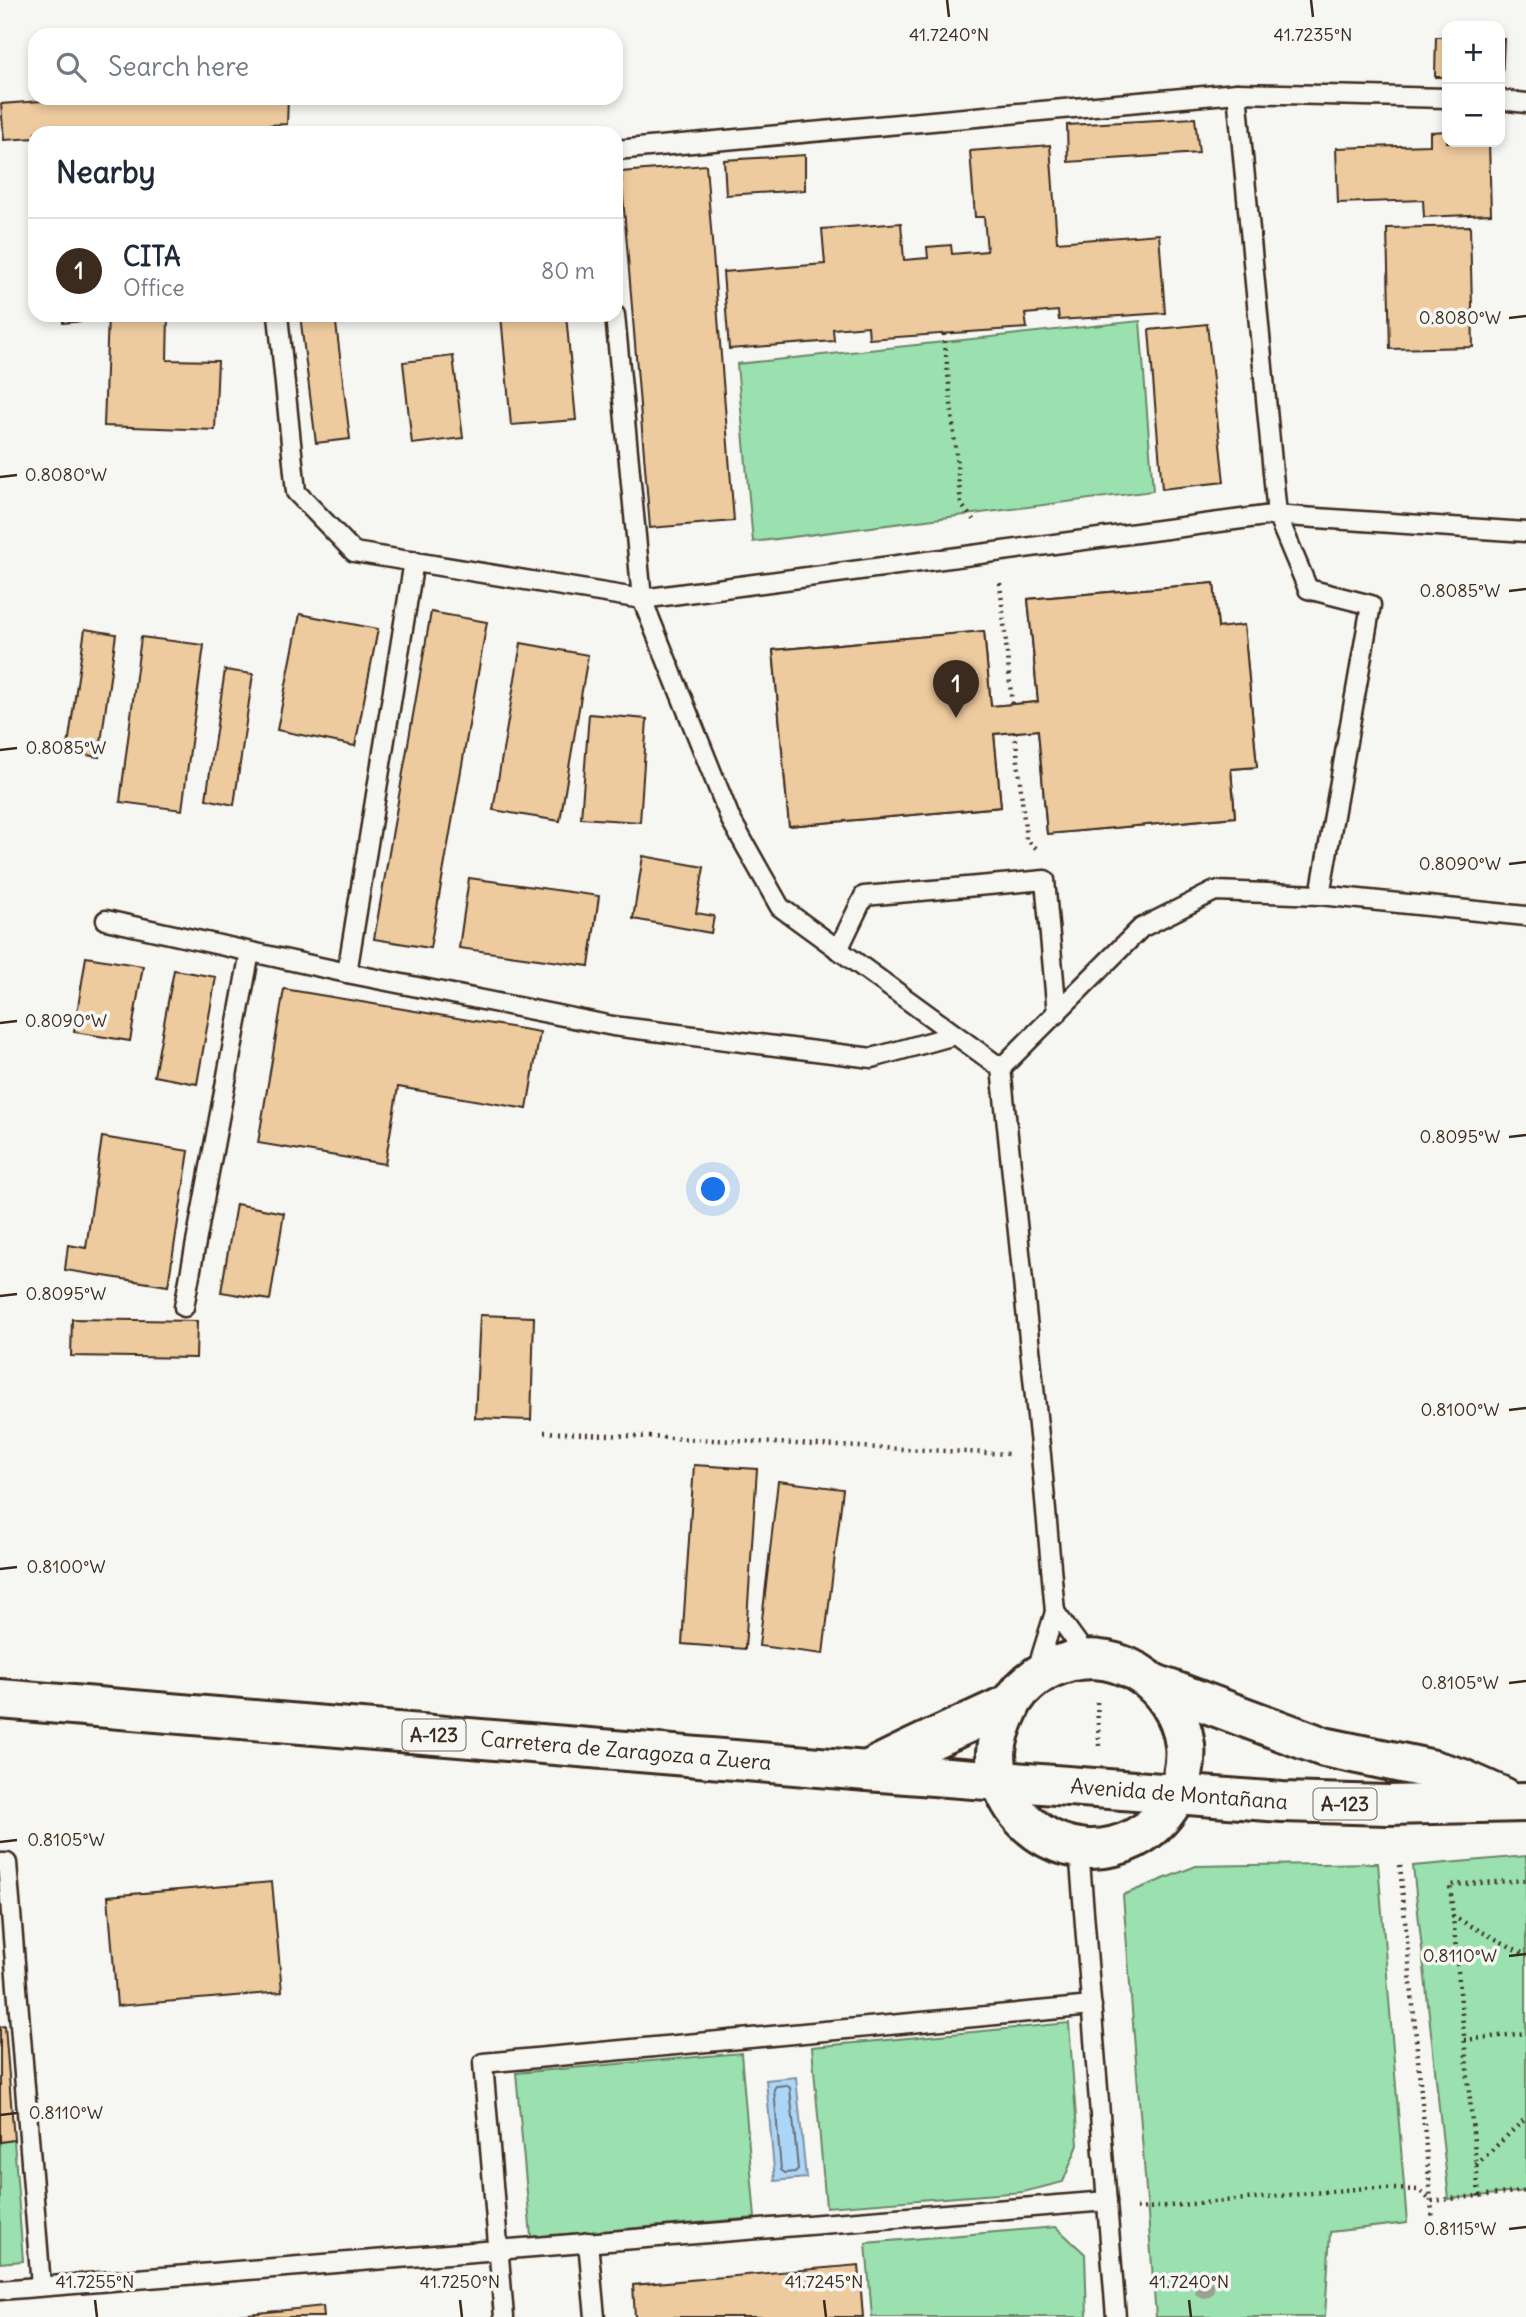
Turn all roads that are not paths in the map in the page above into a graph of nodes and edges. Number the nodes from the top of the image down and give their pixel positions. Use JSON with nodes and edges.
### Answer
{"nodes":[{"id":1,"x":1237,"y":93,"type":"junction"},
{"id":2,"x":1442,"y":98,"type":"edge"},
{"id":3,"x":1505,"y":101,"type":"edge"},
{"id":4,"x":1526,"y":103,"type":"edge"},
{"id":5,"x":623,"y":149,"type":"edge"},
{"id":6,"x":279,"y":322,"type":"edge"},
{"id":7,"x":616,"y":322,"type":"edge"},
{"id":8,"x":1278,"y":515,"type":"junction"},
{"id":9,"x":1526,"y":532,"type":"edge"},
{"id":10,"x":414,"y":561,"type":"junction"},
{"id":11,"x":642,"y":599,"type":"junction"},
{"id":12,"x":1320,"y":895,"type":"junction"},
{"id":13,"x":1526,"y":916,"type":"edge"},
{"id":14,"x":107,"y":920,"type":"dead end"},
{"id":15,"x":838,"y":950,"type":"junction"},
{"id":16,"x":250,"y":952,"type":"junction"},
{"id":17,"x":347,"y":973,"type":"junction"},
{"id":18,"x":1057,"y":1014,"type":"junction"},
{"id":19,"x":954,"y":1035,"type":"junction"},
{"id":20,"x":1001,"y":1068,"type":"junction"},
{"id":21,"x":184,"y":1307,"type":"dead end"},
{"id":22,"x":1055,"y":1612,"type":"junction"},
{"id":23,"x":1092,"y":1659,"type":"junction"},
{"id":24,"x":1155,"y":1684,"type":"junction"},
{"id":25,"x":1023,"y":1690,"type":"junction"},
{"id":26,"x":0,"y":1699,"type":"edge"},
{"id":27,"x":867,"y":1771,"type":"junction"},
{"id":28,"x":1000,"y":1780,"type":"junction"},
{"id":29,"x":1177,"y":1795,"type":"junction"},
{"id":30,"x":1520,"y":1802,"type":"edge"},
{"id":31,"x":1079,"y":1849,"type":"junction"},
{"id":32,"x":0,"y":1863,"type":"edge"},
{"id":33,"x":1092,"y":2006,"type":"junction"},
{"id":34,"x":1107,"y":2201,"type":"junction"},
{"id":35,"x":588,"y":2242,"type":"junction"},
{"id":36,"x":498,"y":2249,"type":"junction"},
{"id":37,"x":41,"y":2286,"type":"junction"},
{"id":38,"x":0,"y":2290,"type":"edge"},
{"id":39,"x":504,"y":2317,"type":"edge"},
{"id":40,"x":594,"y":2317,"type":"edge"},
{"id":41,"x":1116,"y":2317,"type":"edge"}],
"edges":[{"from":1,"to":2,"type":"lane"},
{"from":1,"to":5,"type":"lane"},
{"from":1,"to":8,"type":"lane"},
{"from":3,"to":4,"type":"lane"},
{"from":6,"to":10,"type":"lane"},
{"from":7,"to":11,"type":"lane"},
{"from":8,"to":9,"type":"lane"},
{"from":8,"to":11,"type":"lane"},
{"from":8,"to":12,"type":"lane"},
{"from":10,"to":11,"type":"lane"},
{"from":10,"to":17,"type":"lane"},
{"from":11,"to":15,"type":"lane"},
{"from":12,"to":13,"type":"lane"},
{"from":12,"to":18,"type":"lane"},
{"from":14,"to":16,"type":"lane"},
{"from":15,"to":18,"type":"lane"},
{"from":15,"to":19,"type":"lane"},
{"from":16,"to":17,"type":"lane"},
{"from":16,"to":21,"type":"lane"},
{"from":17,"to":19,"type":"lane"},
{"from":18,"to":20,"type":"lane"},
{"from":19,"to":20,"type":"lane"},
{"from":20,"to":22,"type":"lane"},
{"from":22,"to":23,"type":"lane"},
{"from":22,"to":25,"type":"lane"},
{"from":23,"to":24,"type":"main road"},
{"from":23,"to":25,"type":"main road"},
{"from":24,"to":29,"type":"main road"},
{"from":24,"to":30,"type":"main road"},
{"from":25,"to":27,"type":"main road"},
{"from":25,"to":28,"type":"main road"},
{"from":26,"to":27,"type":"main road","name":"Carretera de Zaragoza a Zuera","number":"A-123"},
{"from":27,"to":28,"type":"main road","name":"Carretera de Zaragoza a Zuera","number":"A-123"},
{"from":28,"to":29,"type":"main road","name":"Avenida de Montañana","number":"A-123"},
{"from":28,"to":31,"type":"main road"},
{"from":29,"to":30,"type":"main road","name":"Avenida de Montañana","number":"A-123"},
{"from":29,"to":31,"type":"main road"},
{"from":31,"to":33,"type":"lane"},
{"from":32,"to":37,"type":"lane"},
{"from":33,"to":34,"type":"lane"},
{"from":33,"to":36,"type":"lane"},
{"from":34,"to":35,"type":"lane"},
{"from":34,"to":41,"type":"lane"},
{"from":35,"to":36,"type":"lane"},
{"from":35,"to":40,"type":"lane"},
{"from":36,"to":37,"type":"lane"},
{"from":36,"to":39,"type":"lane"},
{"from":37,"to":38,"type":"lane"}]}
